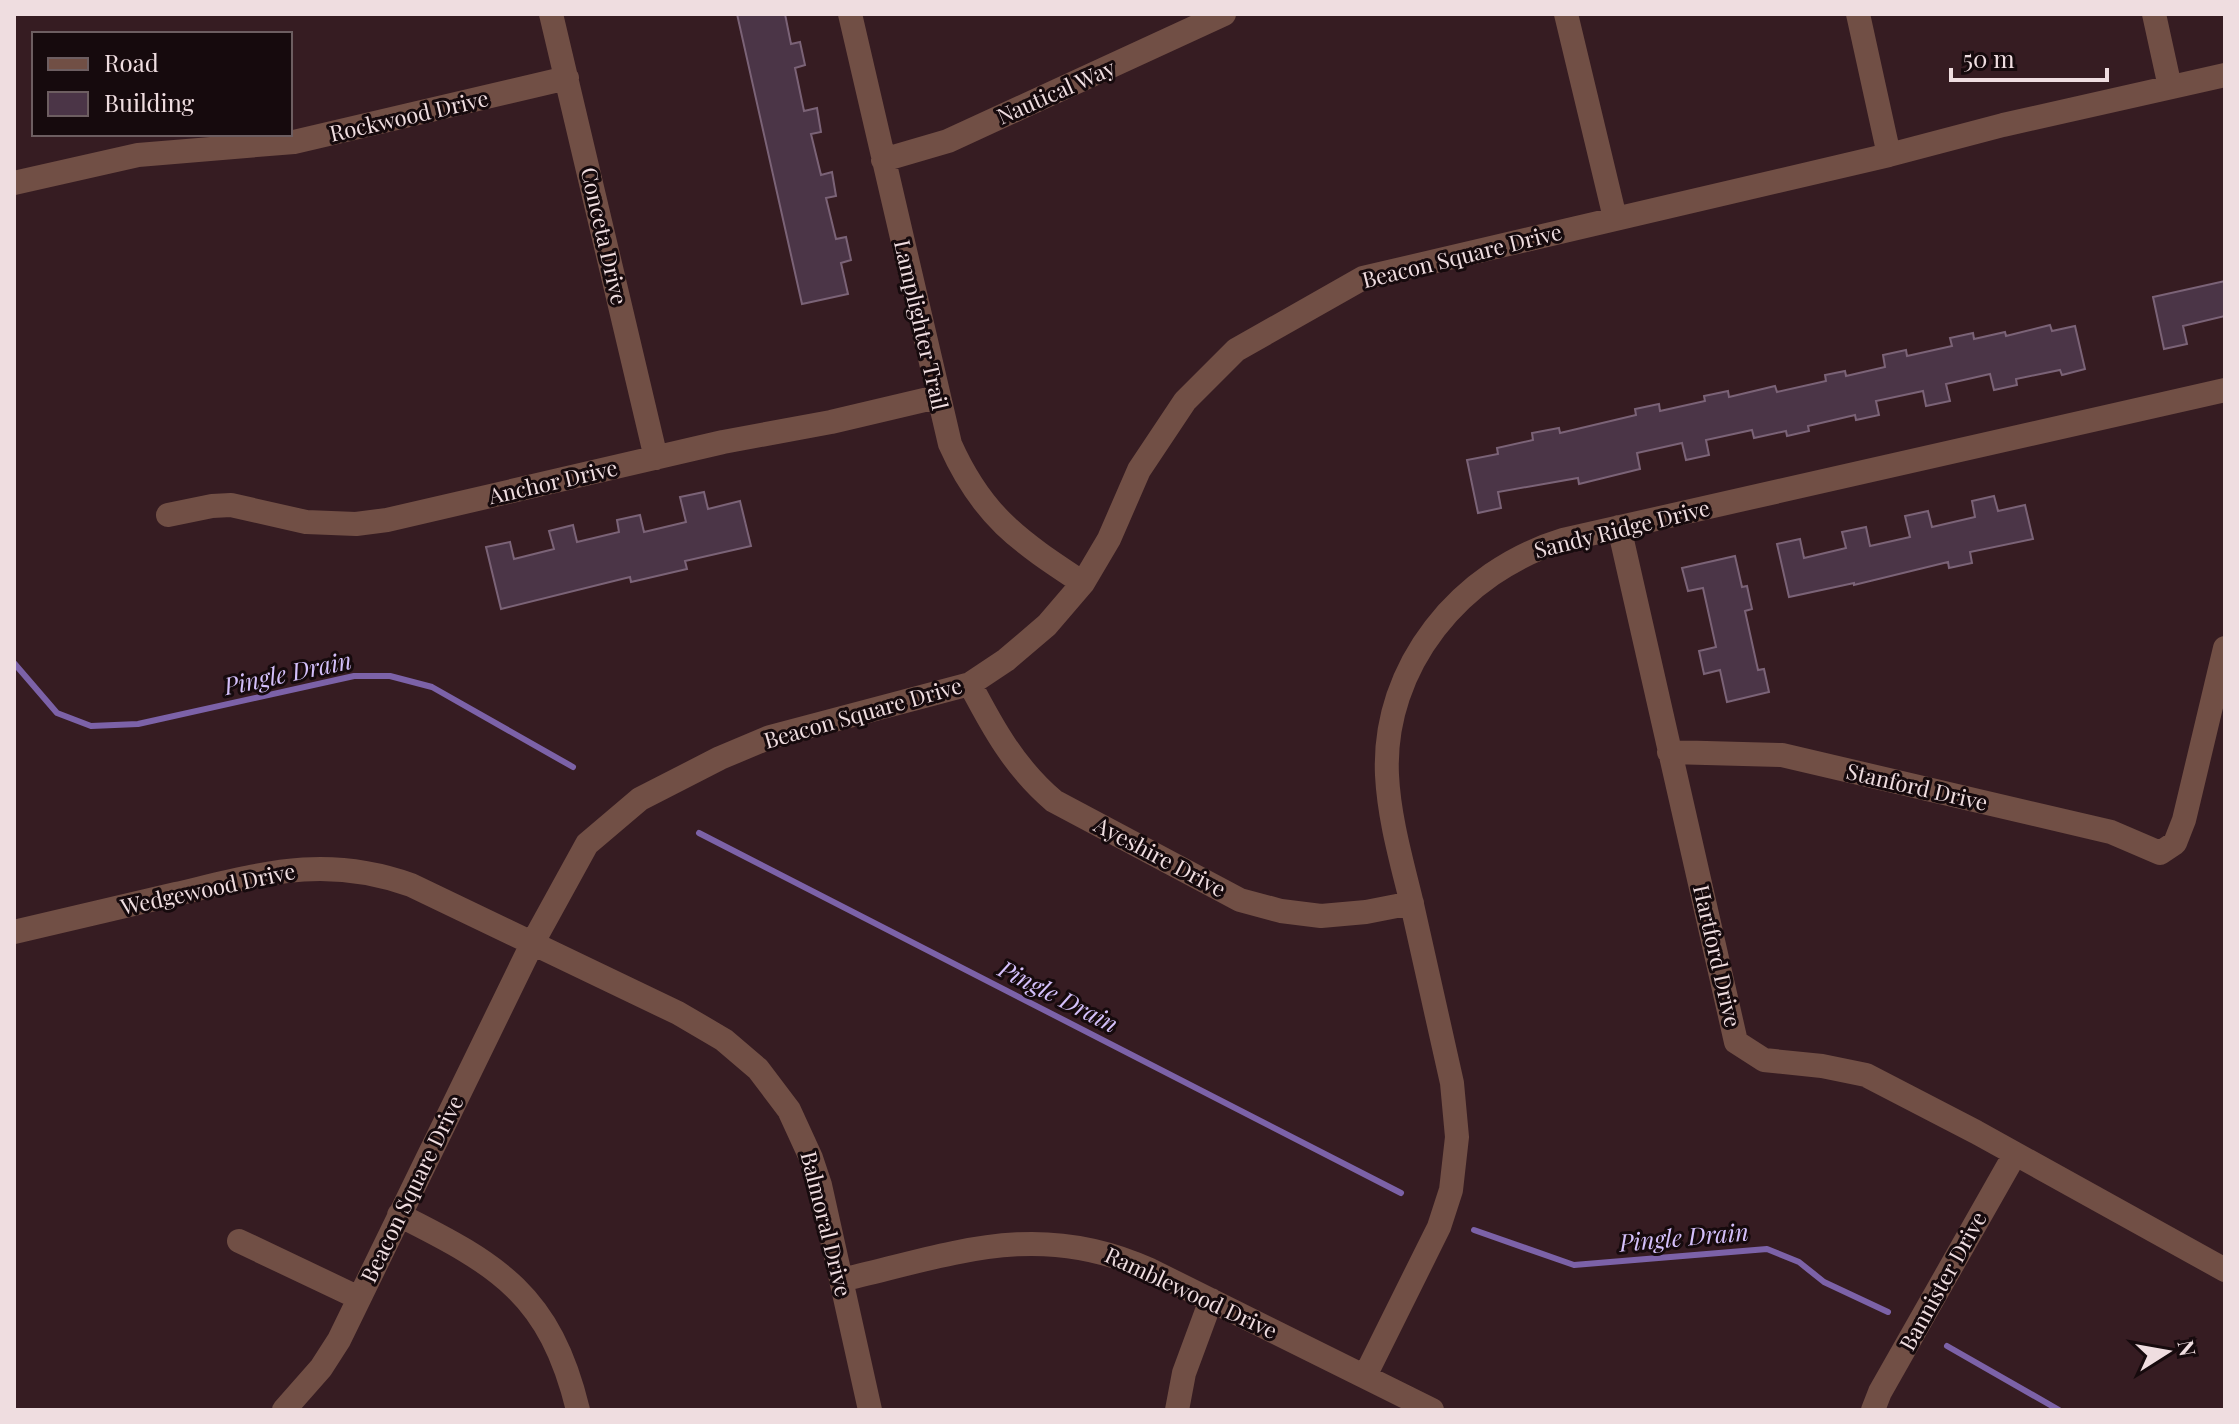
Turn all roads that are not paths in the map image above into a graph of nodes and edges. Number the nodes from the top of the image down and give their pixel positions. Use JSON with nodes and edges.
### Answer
{"nodes":[{"id":1,"x":551,"y":14,"type":"edge"},
{"id":2,"x":850,"y":14,"type":"edge"},
{"id":3,"x":1224,"y":14,"type":"edge"},
{"id":4,"x":1566,"y":14,"type":"edge"},
{"id":5,"x":1858,"y":14,"type":"edge"},
{"id":6,"x":2154,"y":14,"type":"edge"},
{"id":7,"x":2225,"y":75,"type":"edge"},
{"id":8,"x":567,"y":78,"type":"junction"},
{"id":9,"x":2170,"y":87,"type":"junction"},
{"id":10,"x":1889,"y":155,"type":"junction"},
{"id":11,"x":883,"y":160,"type":"junction"},
{"id":12,"x":14,"y":183,"type":"edge"},
{"id":13,"x":1615,"y":218,"type":"junction"},
{"id":14,"x":2225,"y":390,"type":"edge"},
{"id":15,"x":937,"y":397,"type":"junction"},
{"id":16,"x":656,"y":458,"type":"junction"},
{"id":17,"x":168,"y":515,"type":"dead end"},
{"id":18,"x":1619,"y":527,"type":"junction"},
{"id":19,"x":1083,"y":583,"type":"junction"},
{"id":20,"x":2225,"y":648,"type":"edge"},
{"id":21,"x":970,"y":684,"type":"junction"},
{"id":22,"x":1669,"y":752,"type":"junction"},
{"id":23,"x":1412,"y":903,"type":"junction"},
{"id":24,"x":14,"y":932,"type":"edge"},
{"id":25,"x":532,"y":944,"type":"junction"},
{"id":26,"x":2015,"y":1154,"type":"junction"},
{"id":27,"x":399,"y":1215,"type":"junction"},
{"id":28,"x":239,"y":1241,"type":"dead end"},
{"id":29,"x":2225,"y":1270,"type":"edge"},
{"id":30,"x":841,"y":1280,"type":"junction"},
{"id":31,"x":359,"y":1298,"type":"junction"},
{"id":32,"x":1211,"y":1300,"type":"junction"},
{"id":33,"x":1365,"y":1376,"type":"junction"},
{"id":34,"x":284,"y":1410,"type":"edge"},
{"id":35,"x":578,"y":1410,"type":"edge"},
{"id":36,"x":870,"y":1410,"type":"edge"},
{"id":37,"x":1177,"y":1410,"type":"edge"},
{"id":38,"x":1432,"y":1410,"type":"edge"},
{"id":39,"x":1873,"y":1410,"type":"edge"}],
"edges":[{"from":1,"to":8,"type":"street","name":"Conceta Drive"},
{"from":2,"to":11,"type":"street","name":"Lamplighter Trail"},
{"from":3,"to":11,"type":"street","name":"Nautical Way"},
{"from":4,"to":13,"type":"street"},
{"from":5,"to":10,"type":"street"},
{"from":6,"to":9,"type":"street"},
{"from":7,"to":9,"type":"street","name":"Beacon Square Drive"},
{"from":8,"to":12,"type":"street","name":"Rockwood Drive"},
{"from":8,"to":16,"type":"street","name":"Conceta Drive"},
{"from":9,"to":10,"type":"street","name":"Beacon Square Drive"},
{"from":10,"to":13,"type":"street","name":"Beacon Square Drive"},
{"from":11,"to":15,"type":"street","name":"Lamplighter Trail"},
{"from":13,"to":19,"type":"street","name":"Beacon Square Drive"},
{"from":14,"to":18,"type":"street","name":"Sandy Ridge Drive"},
{"from":15,"to":16,"type":"street","name":"Anchor Drive"},
{"from":15,"to":19,"type":"street","name":"Lamplighter Trail"},
{"from":16,"to":17,"type":"street","name":"Anchor Drive"},
{"from":18,"to":22,"type":"street","name":"Hartford Drive"},
{"from":18,"to":23,"type":"street","name":"Sandy Ridge Drive"},
{"from":19,"to":21,"type":"street","name":"Beacon Square Drive"},
{"from":20,"to":22,"type":"street","name":"Stanford Drive"},
{"from":21,"to":23,"type":"street","name":"Ayeshire Drive"},
{"from":21,"to":25,"type":"street","name":"Beacon Square Drive"},
{"from":22,"to":26,"type":"street","name":"Hartford Drive"},
{"from":23,"to":33,"type":"street","name":"Sandy Ridge Drive"},
{"from":24,"to":25,"type":"street","name":"Wedgewood Drive"},
{"from":25,"to":27,"type":"street","name":"Beacon Square Drive"},
{"from":25,"to":30,"type":"street","name":"Balmoral Drive"},
{"from":26,"to":29,"type":"street","name":"Hartford Drive"},
{"from":26,"to":39,"type":"street","name":"Bannister Drive"},
{"from":27,"to":31,"type":"street","name":"Beacon Square Drive"},
{"from":27,"to":35,"type":"street"},
{"from":28,"to":31,"type":"street"},
{"from":30,"to":32,"type":"street","name":"Ramblewood Drive"},
{"from":30,"to":36,"type":"street","name":"Balmoral Drive"},
{"from":31,"to":34,"type":"street","name":"Beacon Square Drive"},
{"from":32,"to":33,"type":"street","name":"Ramblewood Drive"},
{"from":32,"to":37,"type":"street"},
{"from":33,"to":38,"type":"street","name":"Ramblewood Drive"}]}
